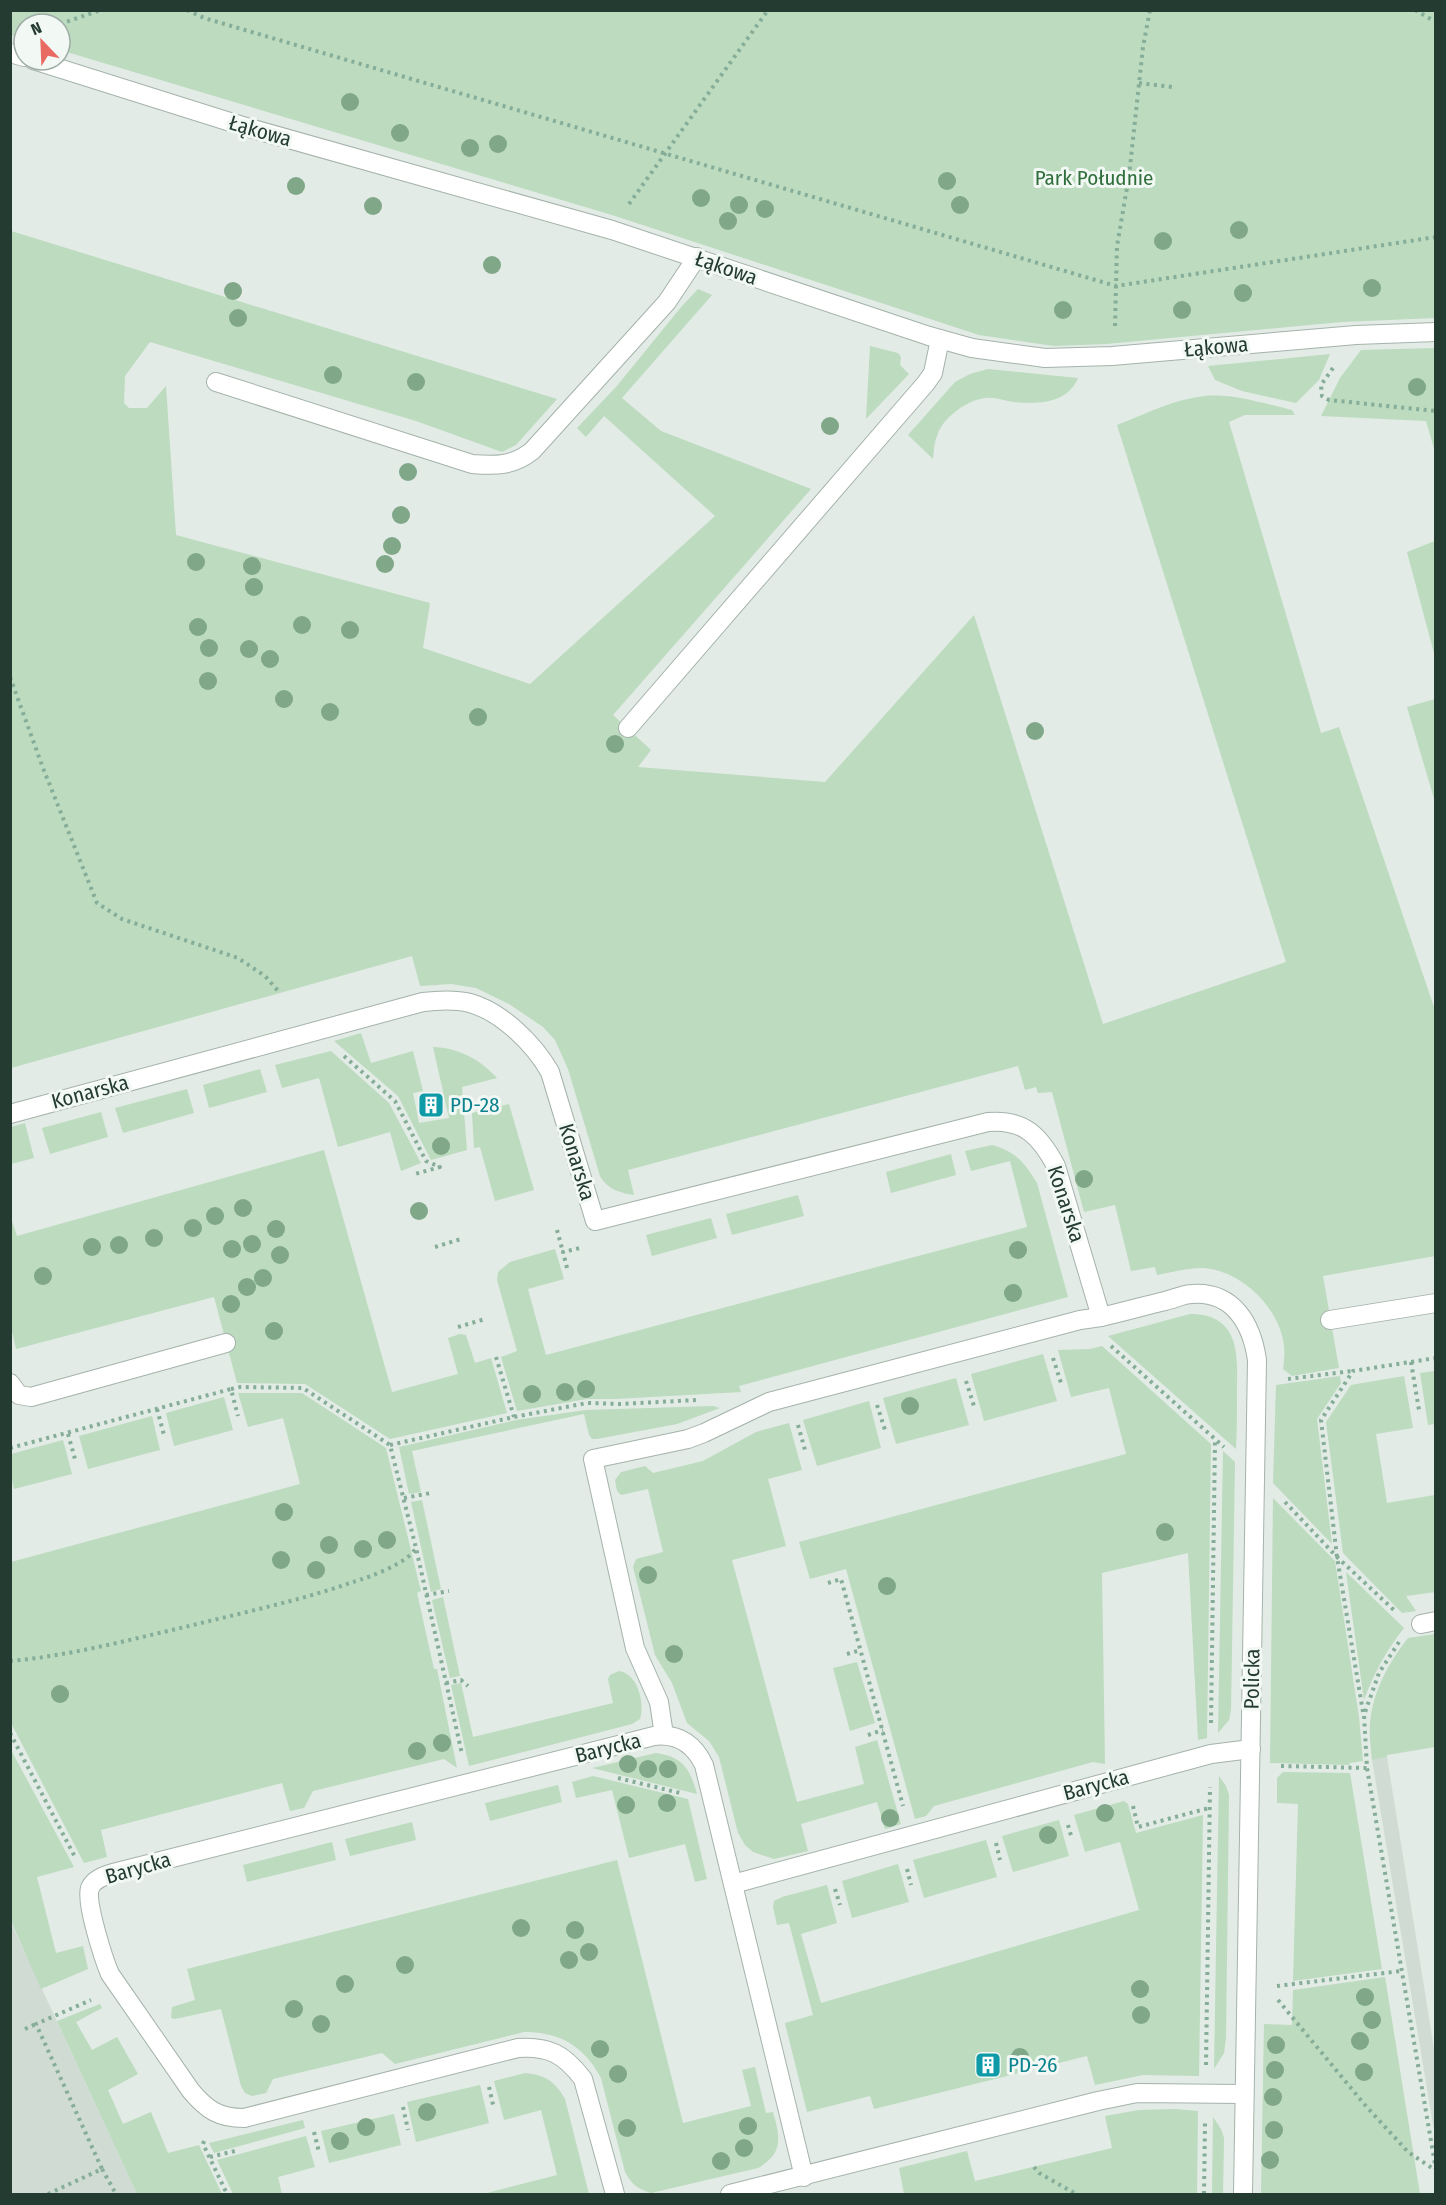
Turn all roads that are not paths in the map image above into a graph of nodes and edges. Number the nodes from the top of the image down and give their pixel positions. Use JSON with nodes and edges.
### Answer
{"nodes":[{"id":1,"x":71,"y":72,"type":"edge"},
{"id":2,"x":697,"y":258,"type":"junction"},
{"id":3,"x":1436,"y":332,"type":"edge"},
{"id":4,"x":940,"y":339,"type":"junction"},
{"id":5,"x":216,"y":382,"type":"dead end"},
{"id":6,"x":628,"y":728,"type":"dead end"},
{"id":7,"x":10,"y":1114,"type":"edge"},
{"id":8,"x":1436,"y":1303,"type":"edge"},
{"id":9,"x":1101,"y":1317,"type":"junction"},
{"id":10,"x":1330,"y":1320,"type":"dead end"},
{"id":11,"x":226,"y":1343,"type":"dead end"},
{"id":12,"x":10,"y":1383,"type":"edge"},
{"id":13,"x":664,"y":1735,"type":"junction"},
{"id":14,"x":1251,"y":1749,"type":"junction"},
{"id":15,"x":733,"y":1884,"type":"junction"},
{"id":16,"x":1244,"y":2094,"type":"junction"},
{"id":17,"x":804,"y":2177,"type":"junction"},
{"id":18,"x":615,"y":2194,"type":"edge"},
{"id":19,"x":730,"y":2194,"type":"edge"},
{"id":20,"x":1243,"y":2194,"type":"edge"}],
"edges":[{"from":1,"to":2,"type":"street","name":"Łąkowa"},
{"from":2,"to":4,"type":"street","name":"Łąkowa"},
{"from":2,"to":5,"type":"street"},
{"from":3,"to":4,"type":"street","name":"Łąkowa"},
{"from":4,"to":6,"type":"street"},
{"from":7,"to":9,"type":"street","name":"Konarska"},
{"from":8,"to":10,"type":"street"},
{"from":9,"to":13,"type":"street","name":"Policka"},
{"from":9,"to":14,"type":"street","name":"Policka"},
{"from":11,"to":12,"type":"street"},
{"from":13,"to":15,"type":"street","name":"Barycka"},
{"from":13,"to":18,"type":"street","name":"Barycka"},
{"from":14,"to":15,"type":"street","name":"Barycka"},
{"from":14,"to":16,"type":"street","name":"Policka"},
{"from":15,"to":17,"type":"street","name":"Barycka"},
{"from":16,"to":17,"type":"street"},
{"from":16,"to":20,"type":"street","name":"Policka"},
{"from":17,"to":19,"type":"street"}]}
